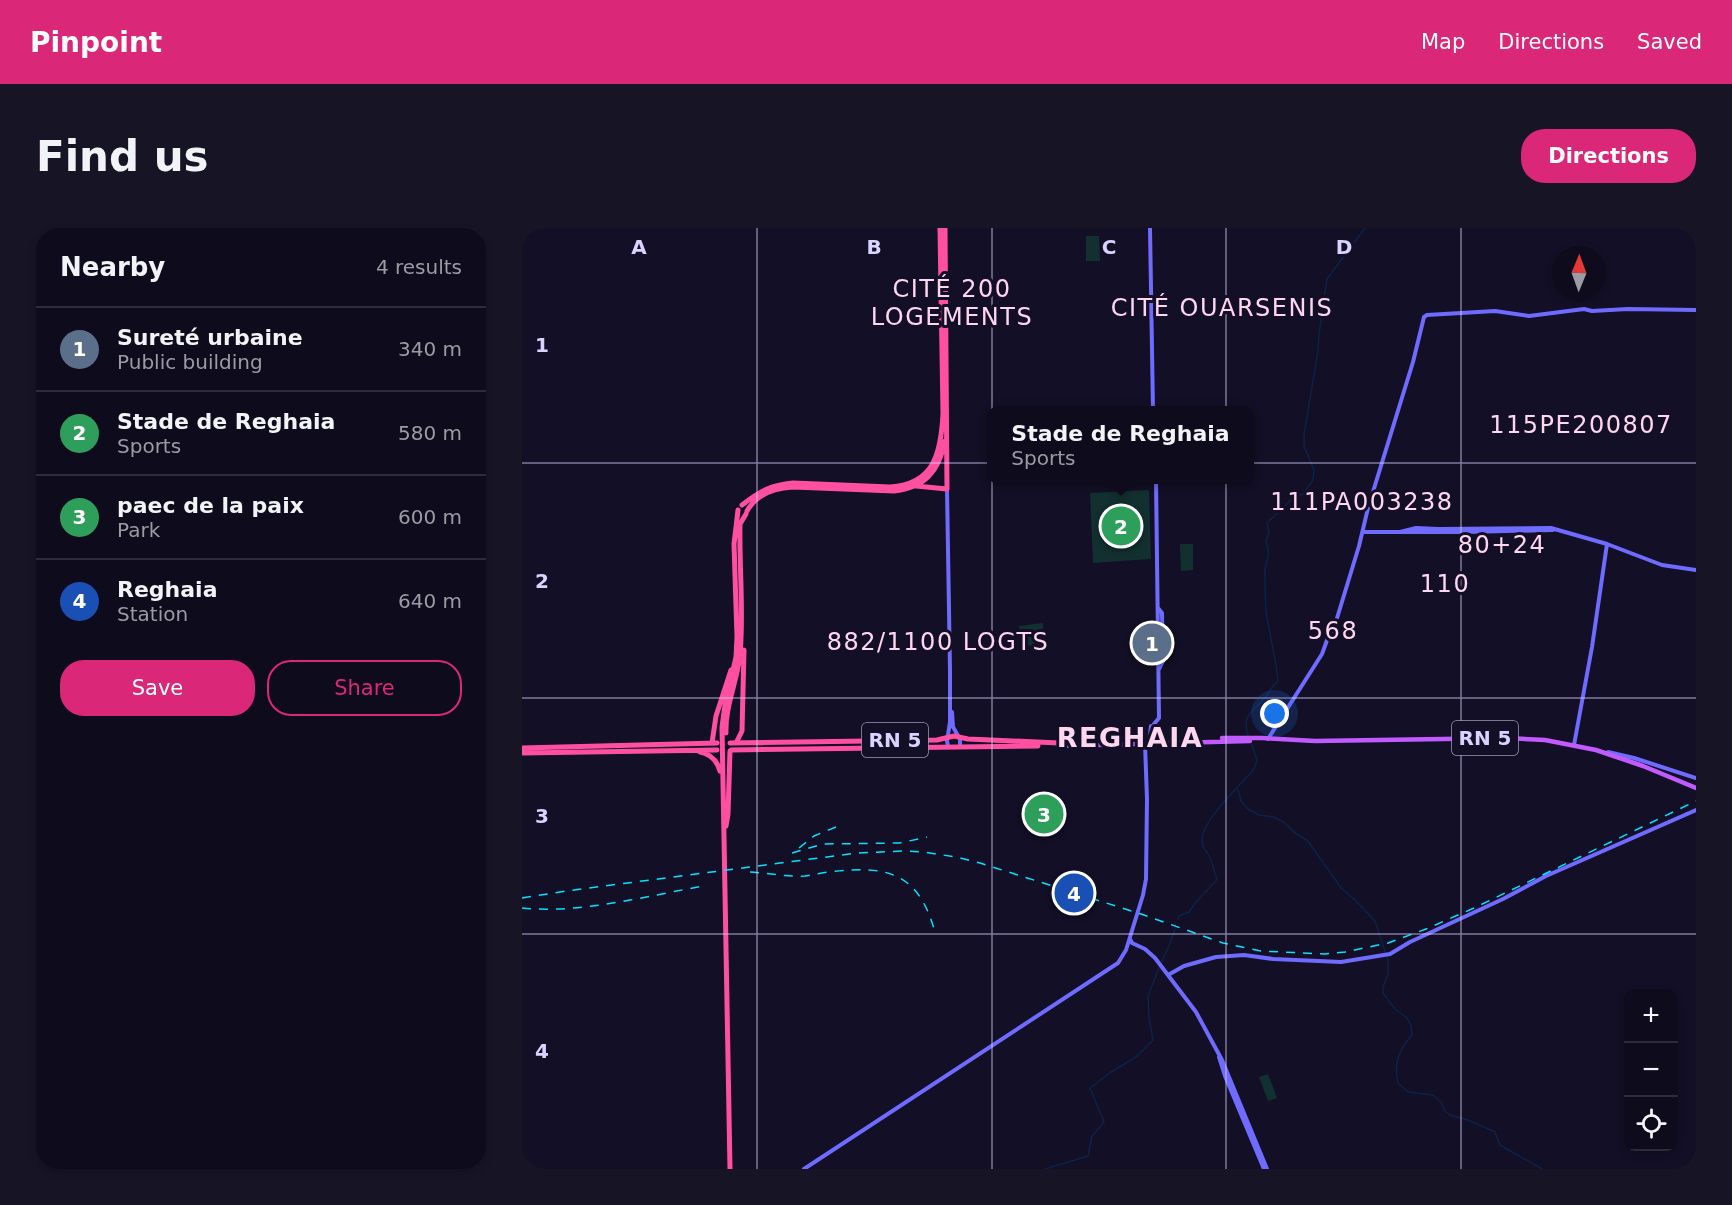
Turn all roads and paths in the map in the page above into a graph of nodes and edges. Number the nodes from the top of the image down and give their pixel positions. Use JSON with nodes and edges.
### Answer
{"nodes":[{"id":1,"x":940,"y":228,"type":"edge"},
{"id":2,"x":945,"y":228,"type":"edge"},
{"id":3,"x":1150,"y":228,"type":"edge"},
{"id":4,"x":1696,"y":310,"type":"edge"},
{"id":5,"x":1153,"y":406,"type":"edge"},
{"id":6,"x":947,"y":425,"type":"junction"},
{"id":7,"x":1156,"y":484,"type":"edge"},
{"id":8,"x":916,"y":486,"type":"junction"},
{"id":9,"x":947,"y":489,"type":"junction"},
{"id":10,"x":740,"y":508,"type":"junction"},
{"id":11,"x":747,"y":512,"type":"junction"},
{"id":12,"x":1363,"y":532,"type":"junction"},
{"id":13,"x":1607,"y":544,"type":"junction"},
{"id":14,"x":1696,"y":570,"type":"edge"},
{"id":15,"x":739,"y":620,"type":"junction"},
{"id":16,"x":950,"y":670,"type":"junction"},
{"id":17,"x":742,"y":731,"type":"junction"},
{"id":18,"x":958,"y":737,"type":"junction"},
{"id":19,"x":947,"y":738,"type":"junction"},
{"id":20,"x":1268,"y":739,"type":"junction"},
{"id":21,"x":747,"y":742,"type":"junction"},
{"id":22,"x":733,"y":743,"type":"junction"},
{"id":23,"x":968,"y":743,"type":"junction"},
{"id":24,"x":1149,"y":744,"type":"junction"},
{"id":25,"x":1059,"y":745,"type":"joint"},
{"id":26,"x":1574,"y":745,"type":"junction"},
{"id":27,"x":948,"y":746,"type":"junction"},
{"id":28,"x":960,"y":746,"type":"junction"},
{"id":29,"x":702,"y":747,"type":"junction"},
{"id":30,"x":716,"y":747,"type":"junction"},
{"id":31,"x":522,"y":748,"type":"edge"},
{"id":32,"x":686,"y":750,"type":"junction"},
{"id":33,"x":747,"y":750,"type":"junction"},
{"id":34,"x":1596,"y":750,"type":"junction"},
{"id":35,"x":730,"y":751,"type":"junction"},
{"id":36,"x":522,"y":753,"type":"edge"},
{"id":37,"x":729,"y":763,"type":"junction"},
{"id":38,"x":720,"y":769,"type":"junction"},
{"id":39,"x":1696,"y":778,"type":"edge"},
{"id":40,"x":1695,"y":788,"type":"edge"},
{"id":41,"x":1696,"y":810,"type":"edge"},
{"id":42,"x":725,"y":827,"type":"junction"},
{"id":43,"x":1129,"y":938,"type":"junction"},
{"id":44,"x":1138,"y":946,"type":"junction"},
{"id":45,"x":1125,"y":950,"type":"junction"},
{"id":46,"x":1168,"y":975,"type":"junction"},
{"id":47,"x":731,"y":1169,"type":"edge"},
{"id":48,"x":804,"y":1169,"type":"edge"},
{"id":49,"x":1266,"y":1169,"type":"edge"}],
"edges":[{"from":1,"to":10,"type":"highway"},
{"from":2,"to":6,"type":"highway"},
{"from":3,"to":5,"type":"street"},
{"from":4,"to":12,"type":"street"},
{"from":6,"to":8,"type":"highway"},
{"from":6,"to":9,"type":"highway"},
{"from":7,"to":24,"type":"street"},
{"from":8,"to":9,"type":"highway"},
{"from":8,"to":11,"type":"highway"},
{"from":9,"to":16,"type":"street"},
{"from":10,"to":11,"type":"highway"},
{"from":10,"to":15,"type":"highway"},
{"from":11,"to":15,"type":"highway"},
{"from":12,"to":13,"type":"street"},
{"from":12,"to":20,"type":"street"},
{"from":13,"to":14,"type":"street"},
{"from":13,"to":26,"type":"street"},
{"from":15,"to":17,"type":"highway"},
{"from":15,"to":30,"type":"highway"},
{"from":15,"to":42,"type":"highway"},
{"from":16,"to":18,"type":"street"},
{"from":16,"to":19,"type":"street"},
{"from":17,"to":21,"type":"highway"},
{"from":17,"to":22,"type":"highway"},
{"from":18,"to":19,"type":"highway","number":"RN 5"},
{"from":18,"to":23,"type":"highway","number":"RN 5"},
{"from":18,"to":28,"type":"street"},
{"from":19,"to":21,"type":"highway","number":"RN 5"},
{"from":19,"to":27,"type":"street"},
{"from":20,"to":24,"type":"main road","number":"RN 5"},
{"from":20,"to":26,"type":"main road","number":"RN 5"},
{"from":21,"to":22,"type":"highway","number":"RN 5"},
{"from":21,"to":33,"type":"highway"},
{"from":22,"to":30,"type":"highway"},
{"from":22,"to":35,"type":"highway"},
{"from":23,"to":25,"type":"highway","number":"RN 5"},
{"from":23,"to":28,"type":"highway","number":"RN 5"},
{"from":24,"to":25,"type":"main road","number":"RN 5"},
{"from":24,"to":43,"type":"street"},
{"from":26,"to":34,"type":"main road","number":"RN 5"},
{"from":27,"to":28,"type":"highway","number":"RN 5"},
{"from":27,"to":33,"type":"highway","number":"RN 5"},
{"from":29,"to":30,"type":"highway"},
{"from":29,"to":31,"type":"highway"},
{"from":29,"to":32,"type":"highway"},
{"from":30,"to":35,"type":"highway"},
{"from":30,"to":38,"type":"highway"},
{"from":32,"to":36,"type":"highway"},
{"from":32,"to":38,"type":"highway"},
{"from":33,"to":35,"type":"highway","number":"RN 5"},
{"from":33,"to":37,"type":"highway"},
{"from":34,"to":39,"type":"street"},
{"from":34,"to":40,"type":"main road","number":"RN 5"},
{"from":35,"to":37,"type":"highway"},
{"from":37,"to":42,"type":"highway"},
{"from":38,"to":42,"type":"highway"},
{"from":41,"to":46,"type":"street"},
{"from":42,"to":47,"type":"highway"},
{"from":43,"to":44,"type":"street"},
{"from":43,"to":45,"type":"street"},
{"from":44,"to":45,"type":"street"},
{"from":44,"to":46,"type":"street"},
{"from":45,"to":48,"type":"street"},
{"from":46,"to":49,"type":"street"}]}
